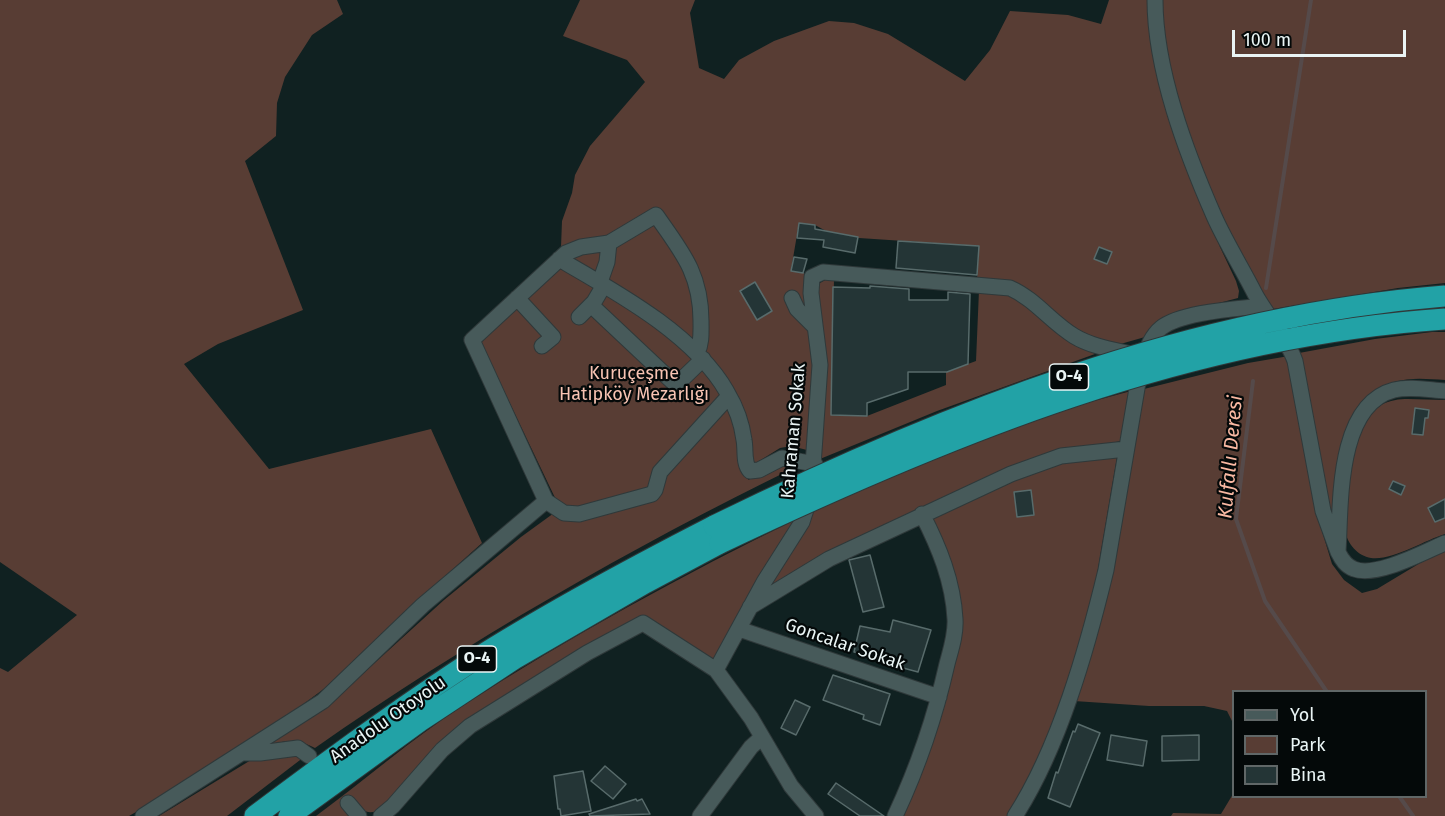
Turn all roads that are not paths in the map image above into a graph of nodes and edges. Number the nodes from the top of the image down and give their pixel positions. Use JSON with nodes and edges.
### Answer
{"nodes":[{"id":1,"x":1155,"y":0,"type":"edge"},
{"id":2,"x":609,"y":243,"type":"junction"},
{"id":3,"x":560,"y":260,"type":"junction"},
{"id":4,"x":602,"y":284,"type":"junction"},
{"id":5,"x":1445,"y":296,"type":"edge"},
{"id":6,"x":792,"y":297,"type":"dead end"},
{"id":7,"x":517,"y":298,"type":"junction"},
{"id":8,"x":591,"y":305,"type":"junction"},
{"id":9,"x":1262,"y":306,"type":"junction"},
{"id":10,"x":579,"y":317,"type":"dead end"},
{"id":11,"x":1445,"y":319,"type":"edge"},
{"id":12,"x":816,"y":327,"type":"junction"},
{"id":13,"x":542,"y":346,"type":"dead end"},
{"id":14,"x":700,"y":356,"type":"junction"},
{"id":15,"x":1144,"y":357,"type":"junction"},
{"id":16,"x":1445,"y":391,"type":"edge"},
{"id":17,"x":729,"y":396,"type":"junction"},
{"id":18,"x":1126,"y":449,"type":"junction"},
{"id":19,"x":815,"y":464,"type":"junction"},
{"id":20,"x":546,"y":501,"type":"junction"},
{"id":21,"x":922,"y":514,"type":"junction"},
{"id":22,"x":717,"y":535,"type":"junction"},
{"id":23,"x":1445,"y":543,"type":"edge"},
{"id":24,"x":1338,"y":552,"type":"junction"},
{"id":25,"x":750,"y":607,"type":"junction"},
{"id":26,"x":739,"y":629,"type":"junction"},
{"id":27,"x":716,"y":670,"type":"junction"},
{"id":28,"x":939,"y":697,"type":"junction"},
{"id":29,"x":762,"y":737,"type":"junction"},
{"id":30,"x":244,"y":753,"type":"junction"},
{"id":31,"x":309,"y":756,"type":"dead end"},
{"id":32,"x":348,"y":803,"type":"dead end"},
{"id":33,"x":143,"y":816,"type":"edge"},
{"id":34,"x":255,"y":816,"type":"edge"},
{"id":35,"x":289,"y":816,"type":"edge"},
{"id":36,"x":358,"y":816,"type":"edge"},
{"id":37,"x":381,"y":816,"type":"edge"},
{"id":38,"x":700,"y":816,"type":"edge"},
{"id":39,"x":816,"y":816,"type":"edge"},
{"id":40,"x":895,"y":816,"type":"edge"},
{"id":41,"x":1015,"y":816,"type":"edge"}],
"edges":[{"from":1,"to":9,"type":"street"},
{"from":2,"to":3,"type":"street"},
{"from":2,"to":4,"type":"street"},
{"from":2,"to":14,"type":"street"},
{"from":3,"to":4,"type":"street"},
{"from":3,"to":7,"type":"street"},
{"from":4,"to":8,"type":"street"},
{"from":4,"to":14,"type":"street"},
{"from":5,"to":22,"type":"highway","number":"O-4","bridge":true},
{"from":6,"to":12,"type":"street"},
{"from":7,"to":13,"type":"street"},
{"from":7,"to":20,"type":"street"},
{"from":8,"to":10,"type":"street"},
{"from":8,"to":14,"type":"street"},
{"from":9,"to":15,"type":"street"},
{"from":9,"to":24,"type":"street"},
{"from":11,"to":22,"type":"highway","number":"O-4","bridge":true},
{"from":12,"to":15,"type":"street","name":"Kahraman Sokak"},
{"from":12,"to":19,"type":"street","name":"Kahraman Sokak"},
{"from":14,"to":17,"type":"street"},
{"from":15,"to":18,"type":"street"},
{"from":16,"to":24,"type":"street"},
{"from":17,"to":19,"type":"street"},
{"from":17,"to":20,"type":"street"},
{"from":18,"to":21,"type":"street"},
{"from":18,"to":41,"type":"street"},
{"from":19,"to":25,"type":"street","name":"Kahraman Sokak"},
{"from":20,"to":30,"type":"street"},
{"from":21,"to":25,"type":"street"},
{"from":21,"to":28,"type":"street"},
{"from":22,"to":34,"type":"highway","name":"Anadolu Otoyolu","number":"O-4"},
{"from":22,"to":35,"type":"highway","name":"Anadolu Otoyolu","number":"O-4"},
{"from":23,"to":24,"type":"street"},
{"from":25,"to":26,"type":"street","name":"Kahraman Sokak"},
{"from":26,"to":27,"type":"street","name":"Kahraman Sokak"},
{"from":26,"to":28,"type":"street","name":"Goncalar Sokak"},
{"from":27,"to":29,"type":"street"},
{"from":27,"to":37,"type":"street"},
{"from":28,"to":40,"type":"street"},
{"from":29,"to":38,"type":"street"},
{"from":29,"to":39,"type":"street"},
{"from":30,"to":31,"type":"street"},
{"from":30,"to":33,"type":"street"},
{"from":32,"to":36,"type":"street"}]}
